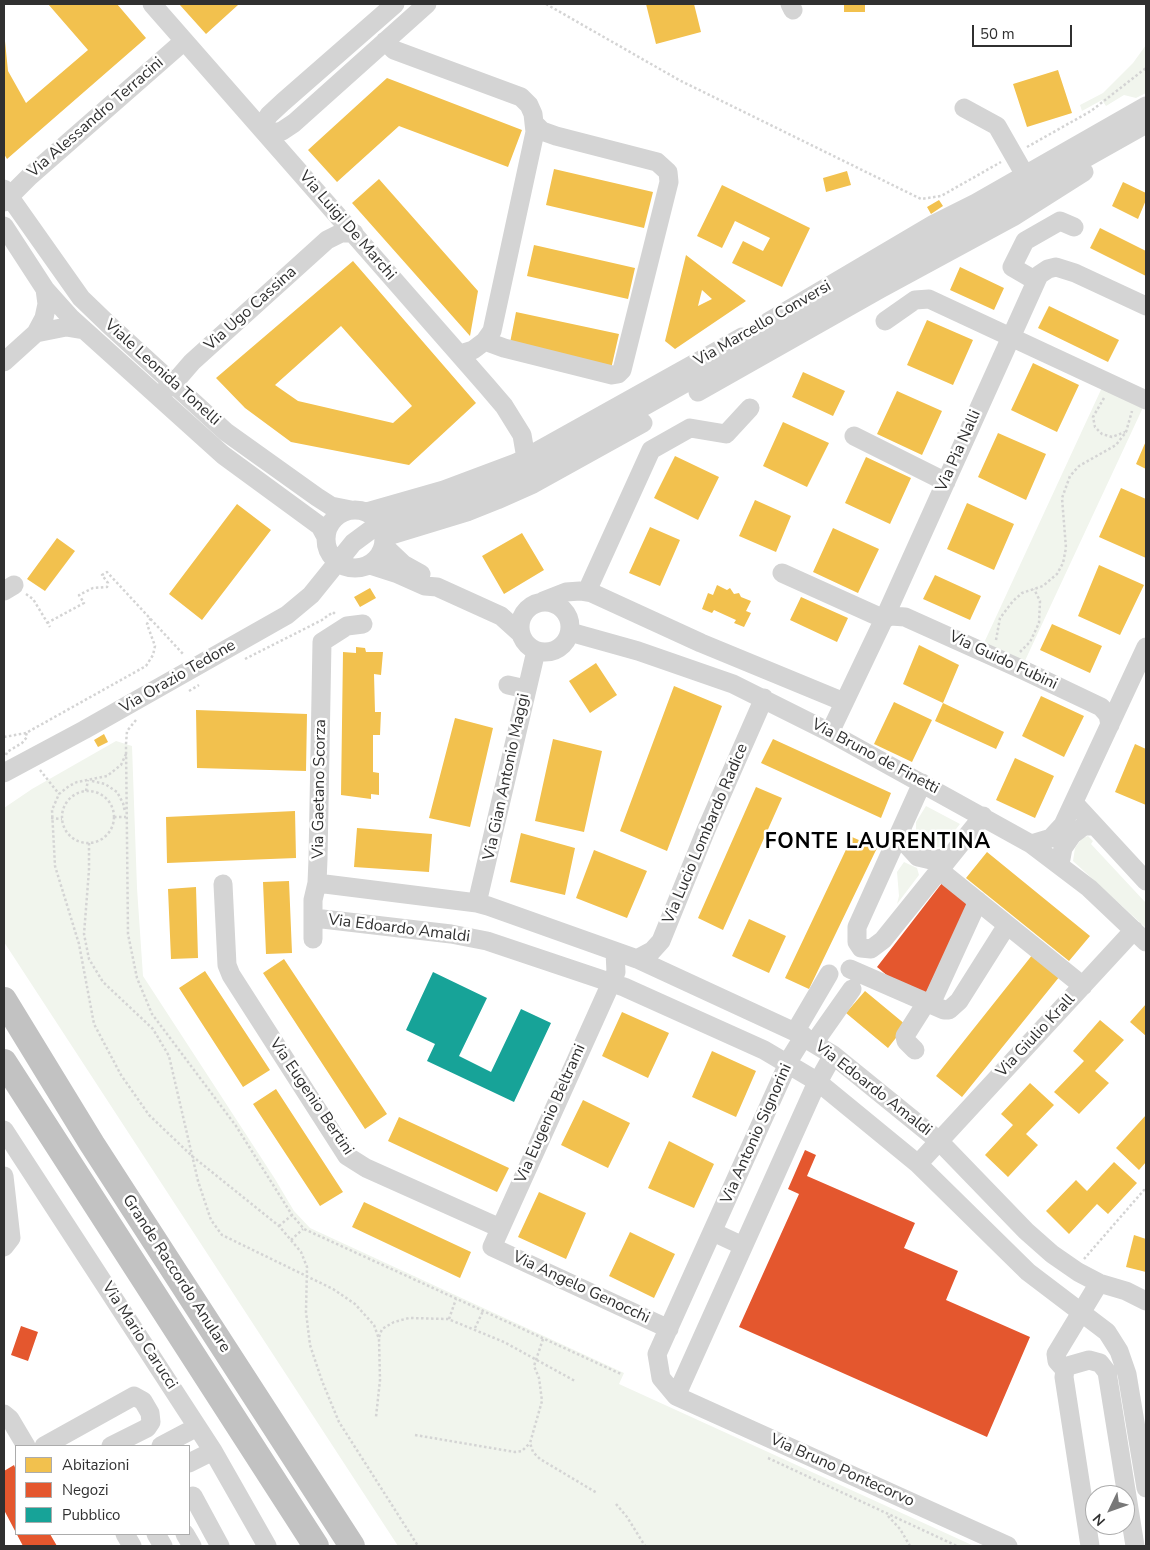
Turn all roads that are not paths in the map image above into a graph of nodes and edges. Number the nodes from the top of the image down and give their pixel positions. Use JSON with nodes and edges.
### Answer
{"nodes":[{"id":1,"x":152,"y":4,"type":"edge"},
{"id":2,"x":395,"y":4,"type":"edge"},
{"id":3,"x":427,"y":4,"type":"edge"},
{"id":4,"x":184,"y":41,"type":"junction"},
{"id":5,"x":386,"y":41,"type":"junction"},
{"id":6,"x":348,"y":46,"type":"junction"},
{"id":7,"x":362,"y":62,"type":"junction"},
{"id":8,"x":1146,"y":106,"type":"edge"},
{"id":9,"x":964,"y":108,"type":"dead end"},
{"id":10,"x":535,"y":124,"type":"junction"},
{"id":11,"x":1146,"y":124,"type":"edge"},
{"id":12,"x":264,"y":132,"type":"junction"},
{"id":13,"x":1146,"y":136,"type":"edge"},
{"id":14,"x":1025,"y":175,"type":"junction"},
{"id":15,"x":5,"y":196,"type":"edge"},
{"id":16,"x":4,"y":226,"type":"edge"},
{"id":17,"x":1074,"y":227,"type":"dead end"},
{"id":18,"x":354,"y":233,"type":"junction"},
{"id":19,"x":1036,"y":281,"type":"junction"},
{"id":20,"x":45,"y":288,"type":"junction"},
{"id":21,"x":1146,"y":306,"type":"edge"},
{"id":22,"x":885,"y":321,"type":"dead end"},
{"id":23,"x":84,"y":330,"type":"junction"},
{"id":24,"x":36,"y":333,"type":"junction"},
{"id":25,"x":1011,"y":336,"type":"junction"},
{"id":26,"x":485,"y":341,"type":"junction"},
{"id":27,"x":460,"y":354,"type":"junction"},
{"id":28,"x":4,"y":362,"type":"edge"},
{"id":29,"x":173,"y":384,"type":"junction"},
{"id":30,"x":152,"y":392,"type":"junction"},
{"id":31,"x":1140,"y":397,"type":"edge"},
{"id":32,"x":750,"y":408,"type":"dead end"},
{"id":33,"x":854,"y":436,"type":"dead end"},
{"id":34,"x":526,"y":458,"type":"junction"},
{"id":35,"x":946,"y":482,"type":"junction"},
{"id":36,"x":373,"y":526,"type":"junction"},
{"id":37,"x":326,"y":537,"type":"junction"},
{"id":38,"x":337,"y":562,"type":"junction"},
{"id":39,"x":370,"y":565,"type":"junction"},
{"id":40,"x":782,"y":573,"type":"dead end"},
{"id":41,"x":434,"y":586,"type":"junction"},
{"id":42,"x":587,"y":591,"type":"junction"},
{"id":43,"x":543,"y":602,"type":"junction"},
{"id":44,"x":524,"y":613,"type":"junction"},
{"id":45,"x":501,"y":616,"type":"junction"},
{"id":46,"x":884,"y":619,"type":"junction"},
{"id":47,"x":355,"y":625,"type":"road end"},
{"id":48,"x":570,"y":632,"type":"junction"},
{"id":49,"x":521,"y":634,"type":"junction"},
{"id":50,"x":1146,"y":647,"type":"edge"},
{"id":51,"x":536,"y":650,"type":"junction"},
{"id":52,"x":764,"y":698,"type":"junction"},
{"id":53,"x":844,"y":702,"type":"junction"},
{"id":54,"x":1110,"y":725,"type":"junction"},
{"id":55,"x":827,"y":731,"type":"junction"},
{"id":56,"x":6,"y":766,"type":"edge"},
{"id":57,"x":922,"y":782,"type":"junction"},
{"id":58,"x":1074,"y":804,"type":"junction"},
{"id":59,"x":983,"y":816,"type":"junction"},
{"id":60,"x":1095,"y":826,"type":"junction"},
{"id":61,"x":902,"y":830,"type":"junction"},
{"id":62,"x":1031,"y":844,"type":"junction"},
{"id":63,"x":945,"y":864,"type":"junction"},
{"id":64,"x":1060,"y":864,"type":"junction"},
{"id":65,"x":1144,"y":875,"type":"edge"},
{"id":66,"x":317,"y":883,"type":"junction"},
{"id":67,"x":223,"y":884,"type":"dead end"},
{"id":68,"x":978,"y":901,"type":"junction"},
{"id":69,"x":477,"y":903,"type":"junction"},
{"id":70,"x":314,"y":918,"type":"junction"},
{"id":71,"x":1007,"y":925,"type":"junction"},
{"id":72,"x":1140,"y":936,"type":"edge"},
{"id":73,"x":313,"y":939,"type":"dead end"},
{"id":74,"x":616,"y":952,"type":"junction"},
{"id":75,"x":645,"y":963,"type":"junction"},
{"id":76,"x":850,"y":969,"type":"dead end"},
{"id":77,"x":829,"y":974,"type":"dead end"},
{"id":78,"x":611,"y":982,"type":"junction"},
{"id":79,"x":1082,"y":986,"type":"junction"},
{"id":80,"x":852,"y":989,"type":"dead end"},
{"id":81,"x":641,"y":995,"type":"junction"},
{"id":82,"x":931,"y":999,"type":"junction"},
{"id":83,"x":4,"y":1000,"type":"edge"},
{"id":84,"x":804,"y":1037,"type":"junction"},
{"id":85,"x":915,"y":1050,"type":"dead end"},
{"id":86,"x":833,"y":1055,"type":"junction"},
{"id":87,"x":4,"y":1062,"type":"edge"},
{"id":88,"x":788,"y":1064,"type":"junction"},
{"id":89,"x":818,"y":1082,"type":"junction"},
{"id":90,"x":763,"y":1123,"type":"junction"},
{"id":91,"x":4,"y":1130,"type":"edge"},
{"id":92,"x":793,"y":1137,"type":"junction"},
{"id":93,"x":939,"y":1141,"type":"junction"},
{"id":94,"x":918,"y":1164,"type":"junction"},
{"id":95,"x":4,"y":1176,"type":"edge"},
{"id":96,"x":7,"y":1217,"type":"edge"},
{"id":97,"x":500,"y":1228,"type":"junction"},
{"id":98,"x":713,"y":1232,"type":"junction"},
{"id":99,"x":743,"y":1246,"type":"junction"},
{"id":100,"x":4,"y":1247,"type":"edge"},
{"id":101,"x":492,"y":1247,"type":"joint"},
{"id":102,"x":1099,"y":1284,"type":"junction"},
{"id":103,"x":1146,"y":1301,"type":"edge"},
{"id":104,"x":1083,"y":1312,"type":"junction"},
{"id":105,"x":669,"y":1329,"type":"junction"},
{"id":106,"x":1065,"y":1370,"type":"junction"},
{"id":107,"x":676,"y":1396,"type":"junction"},
{"id":108,"x":4,"y":1414,"type":"edge"},
{"id":109,"x":205,"y":1440,"type":"junction"},
{"id":110,"x":25,"y":1445,"type":"edge"},
{"id":111,"x":46,"y":1445,"type":"edge"},
{"id":112,"x":113,"y":1445,"type":"edge"},
{"id":113,"x":168,"y":1445,"type":"edge"},
{"id":114,"x":190,"y":1450,"type":"edge"},
{"id":115,"x":190,"y":1462,"type":"edge"},
{"id":116,"x":1146,"y":1488,"type":"edge"},
{"id":117,"x":191,"y":1497,"type":"edge"},
{"id":118,"x":126,"y":1535,"type":"edge"},
{"id":119,"x":157,"y":1535,"type":"edge"},
{"id":120,"x":186,"y":1535,"type":"edge"},
{"id":121,"x":132,"y":1546,"type":"edge"},
{"id":122,"x":163,"y":1546,"type":"edge"},
{"id":123,"x":192,"y":1546,"type":"edge"},
{"id":124,"x":220,"y":1546,"type":"edge"},
{"id":125,"x":267,"y":1546,"type":"edge"},
{"id":126,"x":316,"y":1546,"type":"edge"},
{"id":127,"x":352,"y":1546,"type":"edge"},
{"id":128,"x":1008,"y":1546,"type":"edge"},
{"id":129,"x":1090,"y":1546,"type":"edge"},
{"id":130,"x":1135,"y":1546,"type":"edge"}],
"edges":[{"from":1,"to":4,"type":"street","name":"Via Luigi De Marchi"},
{"from":2,"to":6,"type":"street"},
{"from":3,"to":5,"type":"street"},
{"from":4,"to":12,"type":"street","name":"Via Luigi De Marchi"},
{"from":4,"to":15,"type":"street","name":"Via Alessandro Terracini"},
{"from":5,"to":7,"type":"street"},
{"from":5,"to":10,"type":"street"},
{"from":6,"to":7,"type":"street"},
{"from":6,"to":12,"type":"street"},
{"from":7,"to":12,"type":"street"},
{"from":8,"to":14,"type":"street","name":"Via Marcello Conversi"},
{"from":9,"to":14,"type":"street"},
{"from":10,"to":26,"type":"street"},
{"from":10,"to":26,"type":"street"},
{"from":10,"to":27,"type":"street"},
{"from":11,"to":36,"type":"street","name":"Via Marcello Conversi"},
{"from":12,"to":18,"type":"street","name":"Via Luigi De Marchi"},
{"from":13,"to":36,"type":"street","name":"Via Marcello Conversi"},
{"from":14,"to":34,"type":"street","name":"Via Marcello Conversi"},
{"from":15,"to":29,"type":"street","name":"Viale Leonida Tonelli"},
{"from":16,"to":20,"type":"street","name":"Viale Leonida Tonelli"},
{"from":17,"to":19,"type":"street"},
{"from":18,"to":27,"type":"street","name":"Via Luigi De Marchi"},
{"from":18,"to":29,"type":"street","name":"Via Ugo Cassina"},
{"from":19,"to":21,"type":"street","name":"Via Pia Nalli"},
{"from":19,"to":25,"type":"street","name":"Via Pia Nalli"},
{"from":20,"to":23,"type":"street","name":"Viale Leonida Tonelli"},
{"from":20,"to":24,"type":"street"},
{"from":22,"to":25,"type":"street"},
{"from":23,"to":24,"type":"street"},
{"from":23,"to":30,"type":"street","name":"Viale Leonida Tonelli"},
{"from":24,"to":28,"type":"street"},
{"from":25,"to":31,"type":"street"},
{"from":25,"to":35,"type":"street","name":"Via Pia Nalli"},
{"from":26,"to":27,"type":"street"},
{"from":27,"to":34,"type":"street","name":"Via Luigi De Marchi"},
{"from":29,"to":30,"type":"street","name":"Via Ugo Cassina"},
{"from":29,"to":36,"type":"street","name":"Viale Leonida Tonelli"},
{"from":30,"to":37,"type":"street","name":"Viale Leonida Tonelli"},
{"from":32,"to":42,"type":"street"},
{"from":33,"to":35,"type":"street"},
{"from":34,"to":36,"type":"street","name":"Via Marcello Conversi"},
{"from":35,"to":46,"type":"street","name":"Via Pia Nalli"},
{"from":36,"to":37,"type":"street"},
{"from":36,"to":38,"type":"street","name":"Via Orazio Tedone"},
{"from":36,"to":39,"type":"street"},
{"from":36,"to":41,"type":"street"},
{"from":37,"to":38,"type":"street","name":"Viale Leonida Tonelli"},
{"from":38,"to":39,"type":"street"},
{"from":38,"to":56,"type":"street","name":"Via Orazio Tedone"},
{"from":39,"to":41,"type":"street"},
{"from":40,"to":46,"type":"street"},
{"from":41,"to":45,"type":"street"},
{"from":42,"to":43,"type":"street","name":"Via Bruno de Finetti"},
{"from":42,"to":53,"type":"street","name":"Via Bruno de Finetti"},
{"from":43,"to":44,"type":"street","name":"Via Bruno de Finetti"},
{"from":43,"to":48,"type":"street"},
{"from":44,"to":45,"type":"street","name":"Via Bruno de Finetti"},
{"from":44,"to":49,"type":"street"},
{"from":45,"to":49,"type":"street"},
{"from":46,"to":53,"type":"street","name":"Via Pia Nalli"},
{"from":46,"to":54,"type":"street","name":"Via Guido Fubini"},
{"from":47,"to":66,"type":"street","name":"Via Gaetano Scorza"},
{"from":48,"to":51,"type":"street"},
{"from":48,"to":52,"type":"street","name":"Via Bruno de Finetti"},
{"from":49,"to":51,"type":"street"},
{"from":50,"to":54,"type":"street"},
{"from":51,"to":69,"type":"street","name":"Via Gian Antonio Maggi"},
{"from":52,"to":55,"type":"street","name":"Via Bruno de Finetti"},
{"from":52,"to":75,"type":"street","name":"Via Lucio Lombardo Radice"},
{"from":53,"to":55,"type":"street","name":"Via Pia Nalli"},
{"from":54,"to":58,"type":"street"},
{"from":55,"to":57,"type":"street","name":"Via Bruno de Finetti"},
{"from":57,"to":59,"type":"street","name":"Via Bruno de Finetti"},
{"from":57,"to":61,"type":"street"},
{"from":58,"to":60,"type":"street"},
{"from":58,"to":62,"type":"street"},
{"from":59,"to":62,"type":"street","name":"Via Bruno de Finetti"},
{"from":59,"to":63,"type":"street"},
{"from":60,"to":64,"type":"street"},
{"from":60,"to":65,"type":"street"},
{"from":61,"to":63,"type":"street"},
{"from":61,"to":63,"type":"street"},
{"from":62,"to":64,"type":"street","name":"Via Bruno de Finetti"},
{"from":63,"to":68,"type":"street"},
{"from":64,"to":72,"type":"street","name":"Via Bruno de Finetti"},
{"from":66,"to":69,"type":"street","name":"Via Edoardo Amaldi"},
{"from":66,"to":70,"type":"street","name":"Via Edoardo Amaldi"},
{"from":67,"to":97,"type":"street","name":"Via Eugenio Bertini"},
{"from":68,"to":71,"type":"street"},
{"from":68,"to":82,"type":"street"},
{"from":69,"to":74,"type":"street","name":"Via Edoardo Amaldi"},
{"from":70,"to":73,"type":"street"},
{"from":70,"to":78,"type":"street","name":"Via Edoardo Amaldi"},
{"from":71,"to":79,"type":"street"},
{"from":71,"to":82,"type":"street"},
{"from":72,"to":79,"type":"street","name":"Via Giulio Krall"},
{"from":74,"to":75,"type":"street","name":"Via Edoardo Amaldi"},
{"from":74,"to":78,"type":"street"},
{"from":75,"to":81,"type":"street"},
{"from":75,"to":84,"type":"street","name":"Via Edoardo Amaldi"},
{"from":76,"to":82,"type":"street"},
{"from":77,"to":84,"type":"street"},
{"from":78,"to":81,"type":"street","name":"Via Edoardo Amaldi"},
{"from":78,"to":97,"type":"street","name":"Via Eugenio Beltrami"},
{"from":79,"to":93,"type":"street","name":"Via Giulio Krall"},
{"from":80,"to":84,"type":"street"},
{"from":81,"to":88,"type":"street","name":"Via Edoardo Amaldi"},
{"from":82,"to":85,"type":"street"},
{"from":83,"to":127,"type":"highway","name":"Grande Raccordo Anulare"},
{"from":84,"to":86,"type":"street","name":"Via Edoardo Amaldi"},
{"from":84,"to":88,"type":"street","name":"Via Antonio Signorini"},
{"from":86,"to":89,"type":"street","name":"Via Antonio Signorini"},
{"from":86,"to":93,"type":"street","name":"Via Edoardo Amaldi"},
{"from":87,"to":126,"type":"highway","name":"Grande Raccordo Anulare"},
{"from":88,"to":89,"type":"street","name":"Via Edoardo Amaldi"},
{"from":88,"to":90,"type":"street","name":"Via Antonio Signorini"},
{"from":89,"to":92,"type":"street","name":"Via Antonio Signorini"},
{"from":89,"to":94,"type":"street","name":"Via Edoardo Amaldi"},
{"from":90,"to":92,"type":"street"},
{"from":90,"to":98,"type":"street","name":"Via Antonio Signorini"},
{"from":91,"to":109,"type":"street","name":"Via Mario Carucci"},
{"from":92,"to":99,"type":"street","name":"Via Antonio Signorini"},
{"from":93,"to":94,"type":"street","name":"Via Edoardo Amaldi"},
{"from":93,"to":102,"type":"street","name":"Via Edoardo Amaldi"},
{"from":94,"to":104,"type":"street","name":"Via Edoardo Amaldi"},
{"from":95,"to":96,"type":"street"},
{"from":96,"to":100,"type":"street"},
{"from":97,"to":101,"type":"street","name":"Via Eugenio Beltrami"},
{"from":98,"to":99,"type":"street"},
{"from":98,"to":105,"type":"street","name":"Via Antonio Signorini"},
{"from":99,"to":107,"type":"street","name":"Via Antonio Signorini"},
{"from":101,"to":105,"type":"street","name":"Via Angelo Genocchi"},
{"from":102,"to":103,"type":"street","name":"Via Edoardo Amaldi"},
{"from":102,"to":104,"type":"street"},
{"from":104,"to":106,"type":"street"},
{"from":104,"to":116,"type":"street","name":"Via Edoardo Amaldi"},
{"from":105,"to":107,"type":"street","name":"Via Antonio Signorini"},
{"from":106,"to":129,"type":"street"},
{"from":106,"to":130,"type":"street"},
{"from":107,"to":128,"type":"street","name":"Via Bruno Pontecorvo"},
{"from":108,"to":110,"type":"street"},
{"from":109,"to":113,"type":"street"},
{"from":109,"to":114,"type":"street"},
{"from":109,"to":115,"type":"street"},
{"from":109,"to":125,"type":"street","name":"Via Mario Carucci"},
{"from":111,"to":112,"type":"street"},
{"from":117,"to":124,"type":"street"},
{"from":118,"to":121,"type":"street"},
{"from":119,"to":122,"type":"street"},
{"from":120,"to":123,"type":"street"}]}
